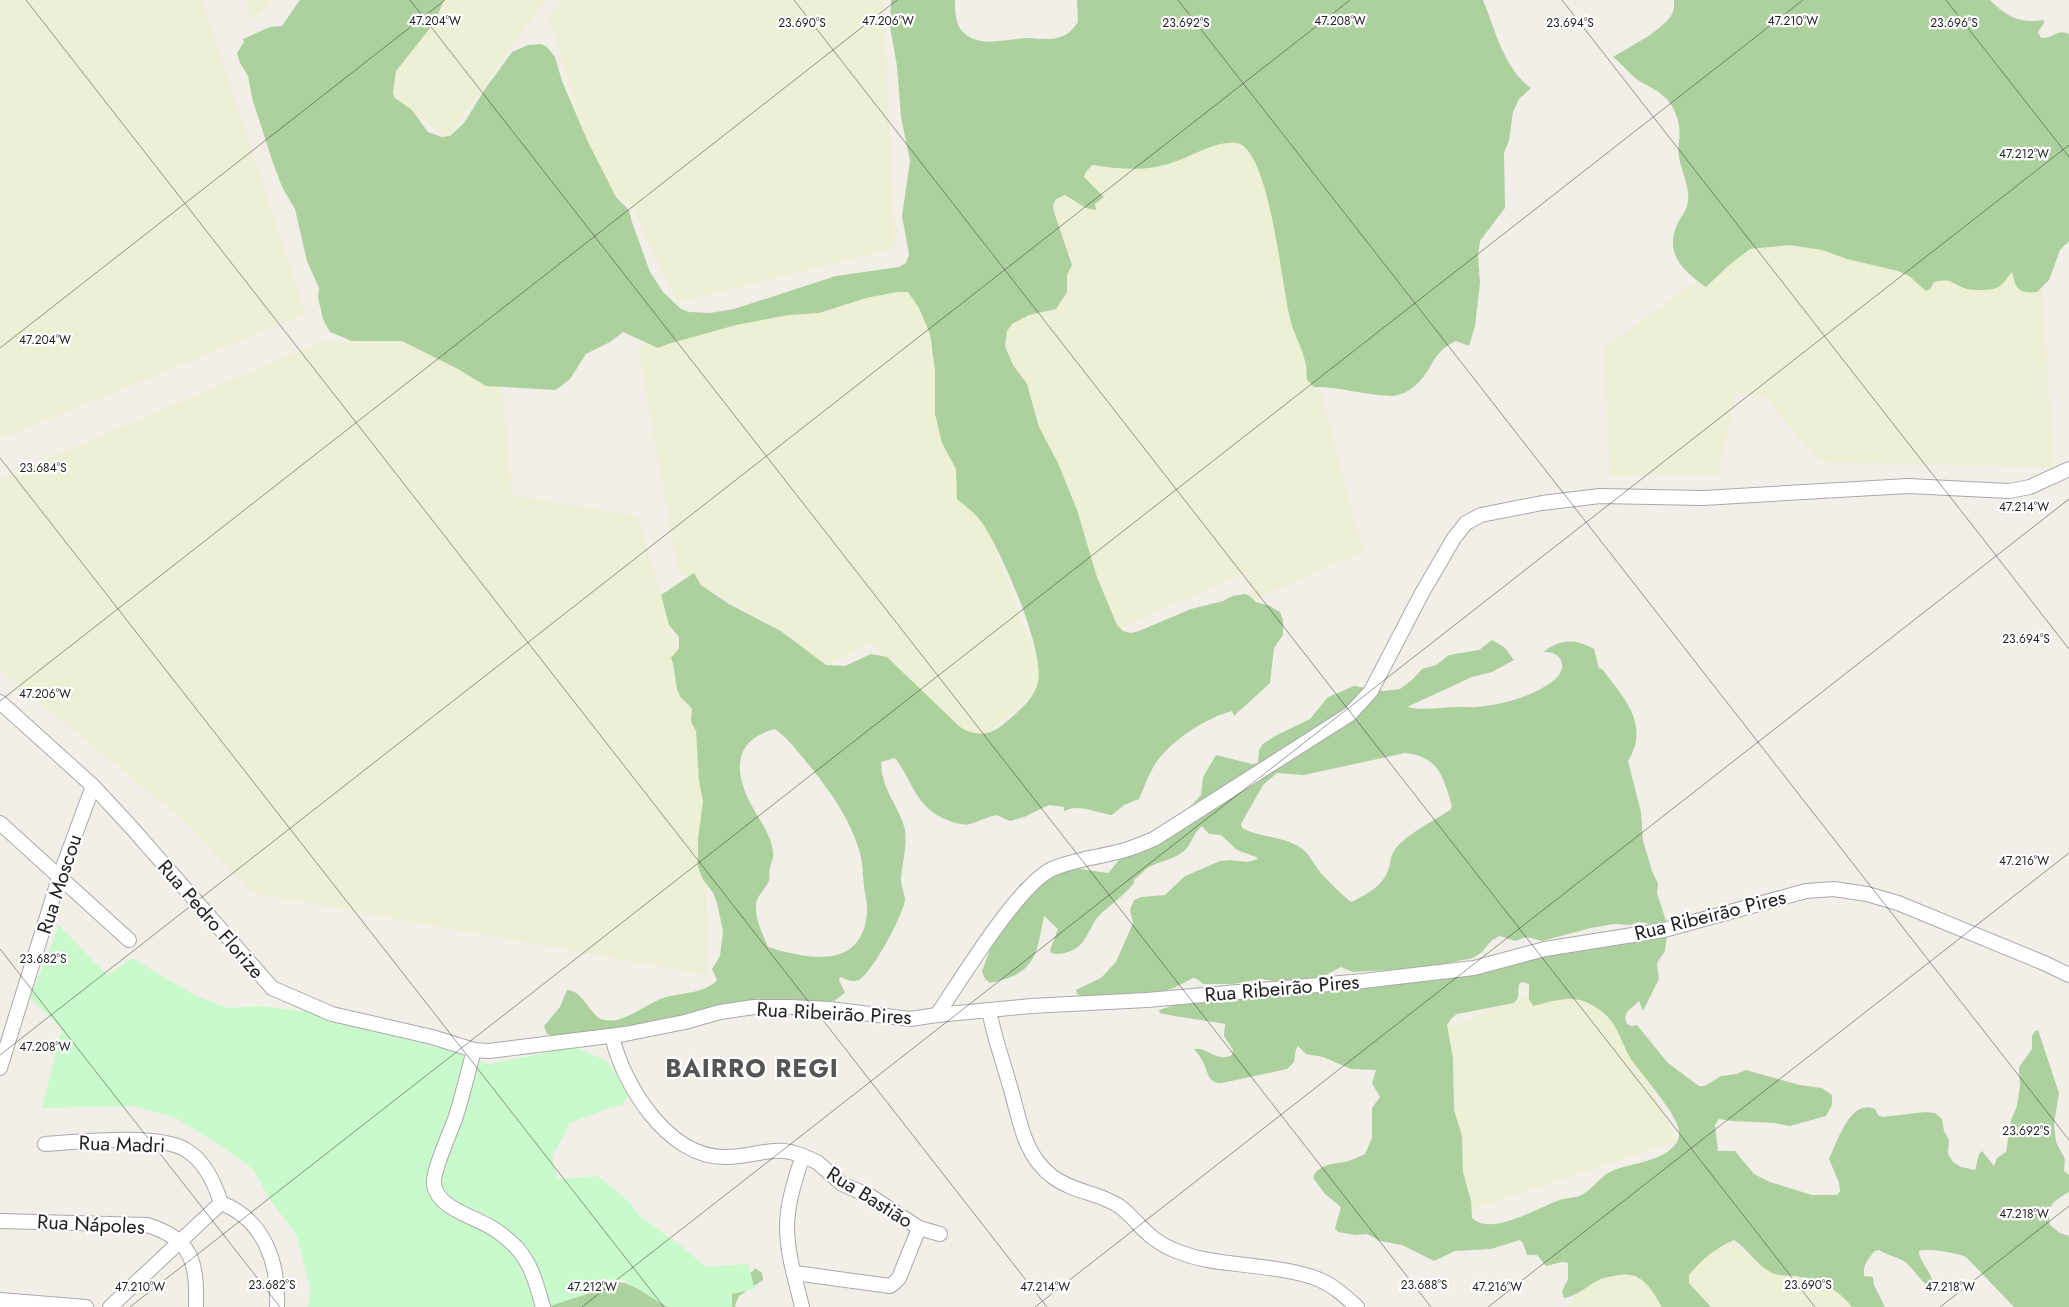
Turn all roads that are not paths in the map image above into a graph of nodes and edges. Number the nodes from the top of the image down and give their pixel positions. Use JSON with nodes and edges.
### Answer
{"nodes":[{"id":1,"x":2069,"y":469,"type":"edge"},
{"id":2,"x":0,"y":702,"type":"edge"},
{"id":3,"x":93,"y":786,"type":"junction"},
{"id":4,"x":0,"y":823,"type":"edge"},
{"id":5,"x":60,"y":878,"type":"junction"},
{"id":6,"x":128,"y":940,"type":"dead end"},
{"id":7,"x":2069,"y":975,"type":"edge"},
{"id":8,"x":989,"y":1010,"type":"junction"},
{"id":9,"x":937,"y":1015,"type":"junction"},
{"id":10,"x":612,"y":1036,"type":"junction"},
{"id":11,"x":474,"y":1050,"type":"junction"},
{"id":12,"x":0,"y":1068,"type":"edge"},
{"id":13,"x":46,"y":1144,"type":"dead end"},
{"id":14,"x":803,"y":1156,"type":"junction"},
{"id":15,"x":221,"y":1203,"type":"junction"},
{"id":16,"x":0,"y":1221,"type":"edge"},
{"id":17,"x":919,"y":1228,"type":"junction"},
{"id":18,"x":940,"y":1234,"type":"dead end"},
{"id":19,"x":178,"y":1242,"type":"junction"},
{"id":20,"x":795,"y":1273,"type":"junction"},
{"id":21,"x":0,"y":1300,"type":"edge"},
{"id":22,"x":86,"y":1307,"type":"edge"},
{"id":23,"x":110,"y":1307,"type":"edge"},
{"id":24,"x":196,"y":1307,"type":"edge"},
{"id":25,"x":277,"y":1307,"type":"edge"},
{"id":26,"x":543,"y":1307,"type":"edge"},
{"id":27,"x":802,"y":1307,"type":"edge"},
{"id":28,"x":1357,"y":1307,"type":"edge"}],
"edges":[{"from":1,"to":9,"type":"street"},
{"from":2,"to":3,"type":"street","name":"Rua Pedro Florize"},
{"from":3,"to":5,"type":"street","name":"Rua Moscou"},
{"from":3,"to":11,"type":"street","name":"Rua Pedro Florize"},
{"from":4,"to":5,"type":"street"},
{"from":5,"to":6,"type":"street"},
{"from":5,"to":12,"type":"street","name":"Rua Moscou"},
{"from":7,"to":8,"type":"street","name":"Rua Ribeirão Pires"},
{"from":8,"to":9,"type":"street","name":"Rua Ribeirão Pires"},
{"from":8,"to":28,"type":"street"},
{"from":9,"to":10,"type":"street","name":"Rua Ribeirão Pires"},
{"from":10,"to":11,"type":"street","name":"Rua Ribeirão Pires"},
{"from":10,"to":14,"type":"street","name":"Rua Bastião"},
{"from":11,"to":26,"type":"street"},
{"from":13,"to":15,"type":"street","name":"Rua Madri"},
{"from":14,"to":17,"type":"street","name":"Rua Bastião"},
{"from":14,"to":20,"type":"street"},
{"from":15,"to":19,"type":"street"},
{"from":15,"to":25,"type":"street"},
{"from":16,"to":19,"type":"street","name":"Rua Nápoles"},
{"from":17,"to":18,"type":"street","name":"Rua Bastião"},
{"from":17,"to":20,"type":"street"},
{"from":19,"to":23,"type":"street"},
{"from":19,"to":24,"type":"street","name":"Rua Nápoles"},
{"from":20,"to":27,"type":"street"},
{"from":21,"to":22,"type":"street"}]}
